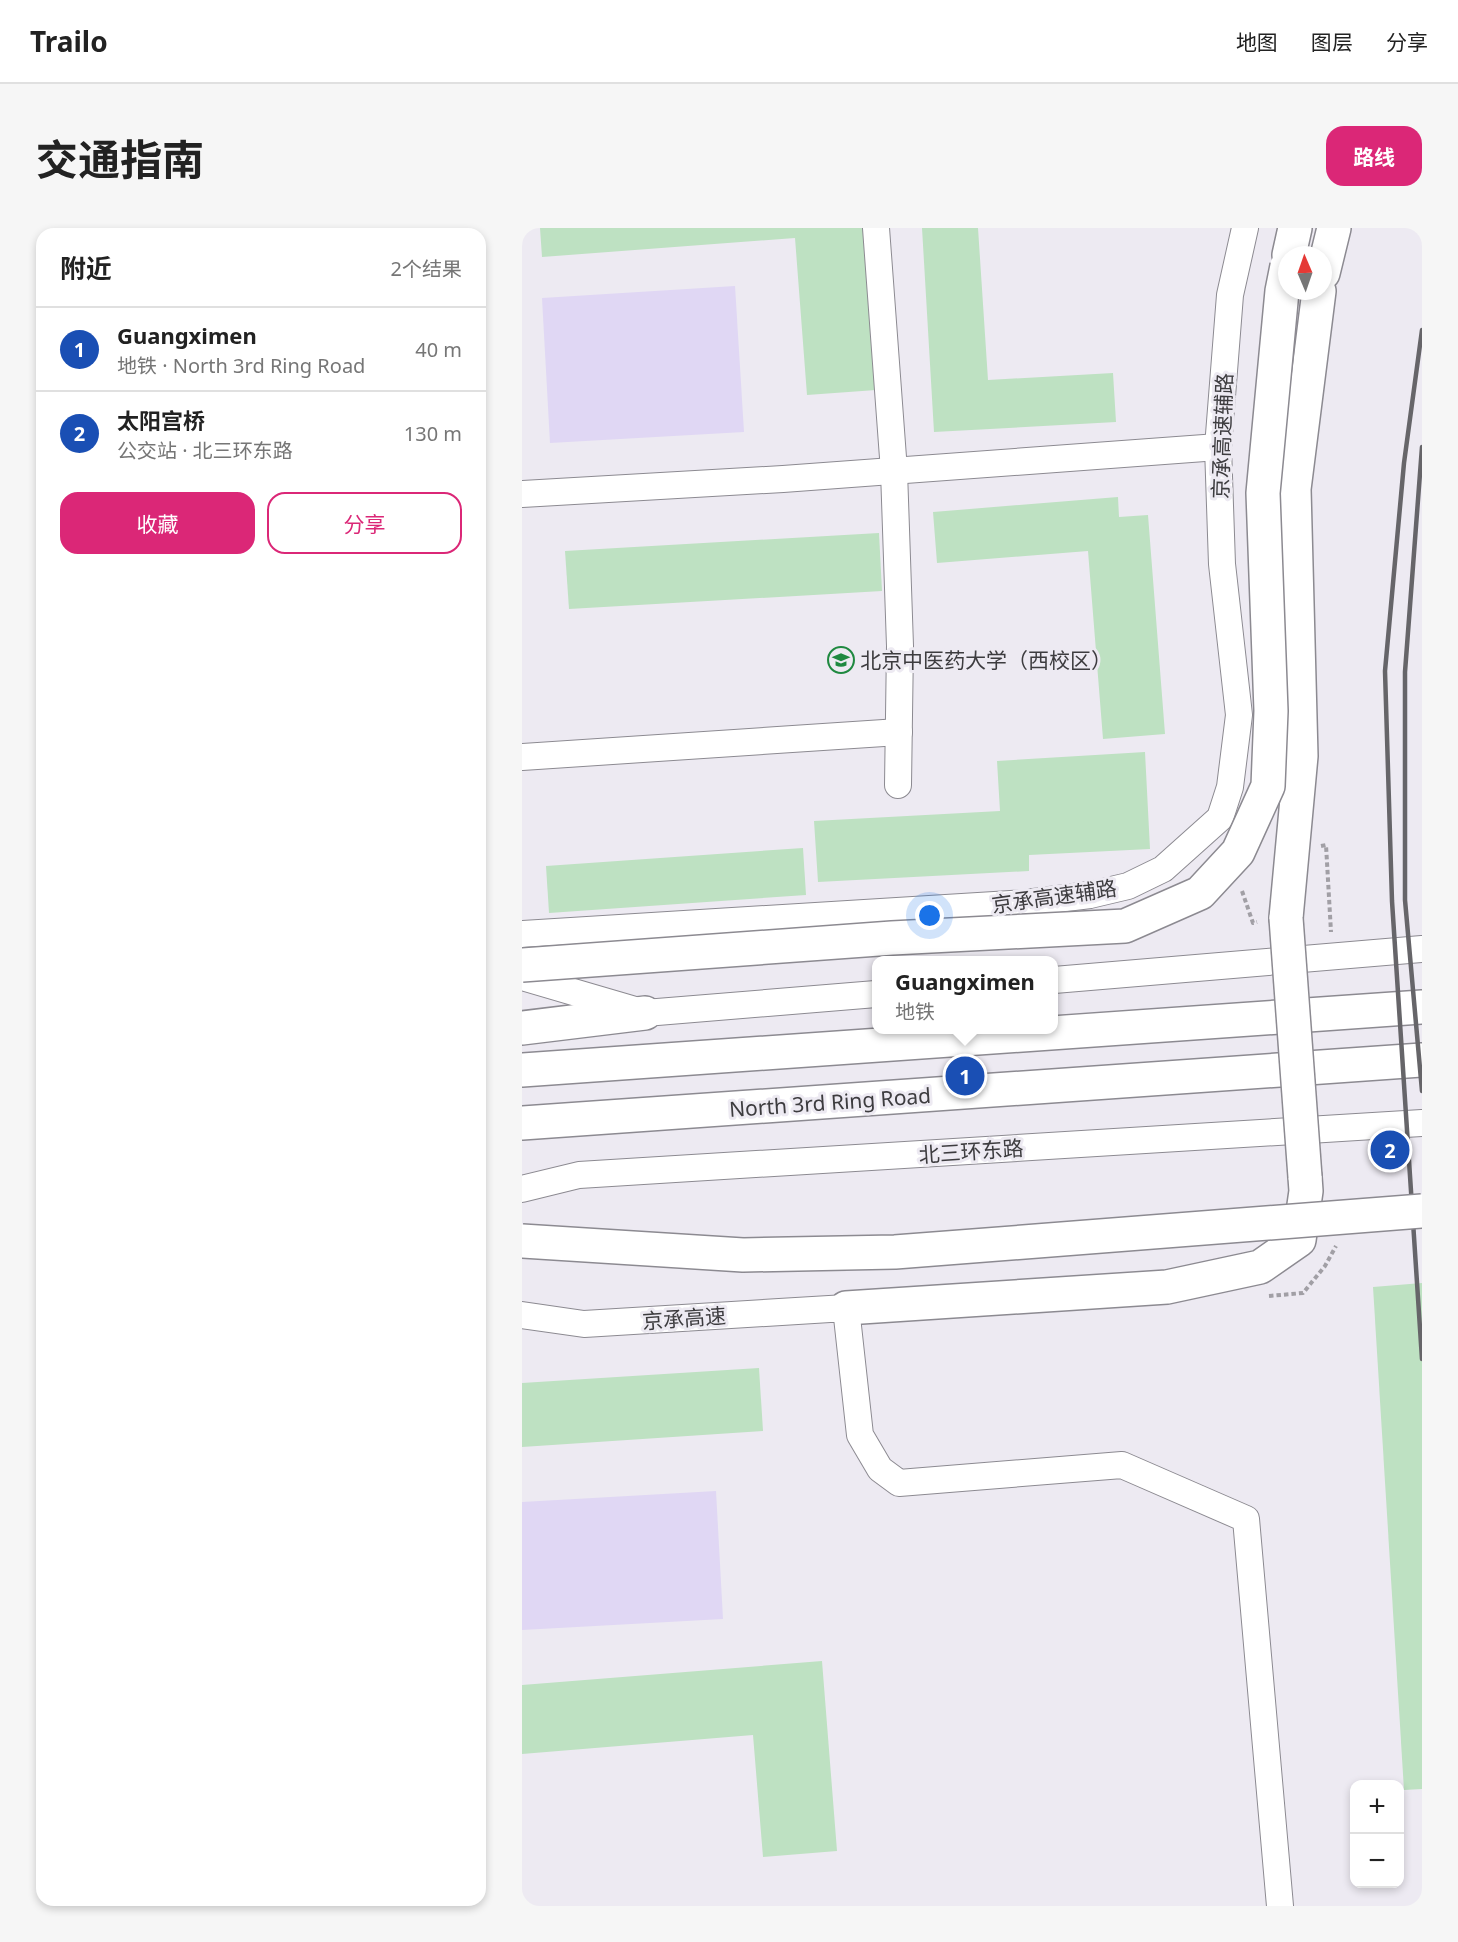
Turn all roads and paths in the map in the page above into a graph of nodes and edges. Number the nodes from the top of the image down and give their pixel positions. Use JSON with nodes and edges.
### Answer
{"nodes":[{"id":1,"x":876,"y":228,"type":"edge"},
{"id":2,"x":1245,"y":228,"type":"edge"},
{"id":3,"x":1295,"y":228,"type":"edge"},
{"id":4,"x":1334,"y":228,"type":"edge"},
{"id":5,"x":1291,"y":246,"type":"edge"},
{"id":6,"x":1330,"y":246,"type":"edge"},
{"id":7,"x":1281,"y":300,"type":"edge"},
{"id":8,"x":1318,"y":300,"type":"edge"},
{"id":9,"x":1218,"y":447,"type":"junction"},
{"id":10,"x":894,"y":471,"type":"junction"},
{"id":11,"x":522,"y":494,"type":"edge"},
{"id":12,"x":899,"y":732,"type":"junction"},
{"id":13,"x":522,"y":758,"type":"edge"},
{"id":14,"x":898,"y":785,"type":"dead end"},
{"id":15,"x":1326,"y":845,"type":"dead end"},
{"id":16,"x":1241,"y":885,"type":"dead end"},
{"id":17,"x":1286,"y":918,"type":"junction"},
{"id":18,"x":522,"y":934,"type":"edge"},
{"id":19,"x":1422,"y":950,"type":"edge"},
{"id":20,"x":1333,"y":957,"type":"junction"},
{"id":21,"x":522,"y":965,"type":"edge"},
{"id":22,"x":522,"y":977,"type":"edge"},
{"id":23,"x":1058,"y":980,"type":"edge"},
{"id":24,"x":872,"y":994,"type":"edge"},
{"id":25,"x":1422,"y":1007,"type":"edge"},
{"id":26,"x":645,"y":1013,"type":"junction"},
{"id":27,"x":522,"y":1028,"type":"edge"},
{"id":28,"x":1058,"y":1032,"type":"edge"},
{"id":29,"x":1036,"y":1034,"type":"edge"},
{"id":30,"x":1422,"y":1060,"type":"edge"},
{"id":31,"x":522,"y":1070,"type":"edge"},
{"id":32,"x":1422,"y":1123,"type":"edge"},
{"id":33,"x":529,"y":1126,"type":"edge"},
{"id":34,"x":522,"y":1190,"type":"edge"},
{"id":35,"x":1422,"y":1212,"type":"edge"},
{"id":36,"x":522,"y":1241,"type":"edge"},
{"id":37,"x":846,"y":1308,"type":"junction"},
{"id":38,"x":522,"y":1315,"type":"edge"},
{"id":39,"x":1280,"y":1906,"type":"edge"}],
"edges":[{"from":1,"to":10,"type":"street"},
{"from":2,"to":9,"type":"street","name":"京承高速辅路"},
{"from":3,"to":5,"type":"highway"},
{"from":4,"to":6,"type":"highway"},
{"from":7,"to":21,"type":"highway","bridge":true},
{"from":8,"to":17,"type":"highway"},
{"from":9,"to":10,"type":"street"},
{"from":9,"to":18,"type":"street","name":"京承高速辅路"},
{"from":10,"to":11,"type":"street"},
{"from":10,"to":12,"type":"street"},
{"from":12,"to":13,"type":"street"},
{"from":12,"to":14,"type":"street"},
{"from":15,"to":20,"type":"path"},
{"from":16,"to":17,"type":"path"},
{"from":17,"to":37,"type":"highway","bridge":true},
{"from":19,"to":20,"type":"street"},
{"from":20,"to":23,"type":"street"},
{"from":22,"to":26,"type":"street"},
{"from":24,"to":26,"type":"street"},
{"from":25,"to":28,"type":"highway"},
{"from":26,"to":27,"type":"highway"},
{"from":29,"to":31,"type":"highway"},
{"from":30,"to":33,"type":"highway","name":"North 3rd Ring Road"},
{"from":32,"to":34,"type":"street","name":"北三环东路"},
{"from":35,"to":36,"type":"highway","bridge":true},
{"from":37,"to":38,"type":"street","name":"京承高速"},
{"from":37,"to":39,"type":"street"}]}
